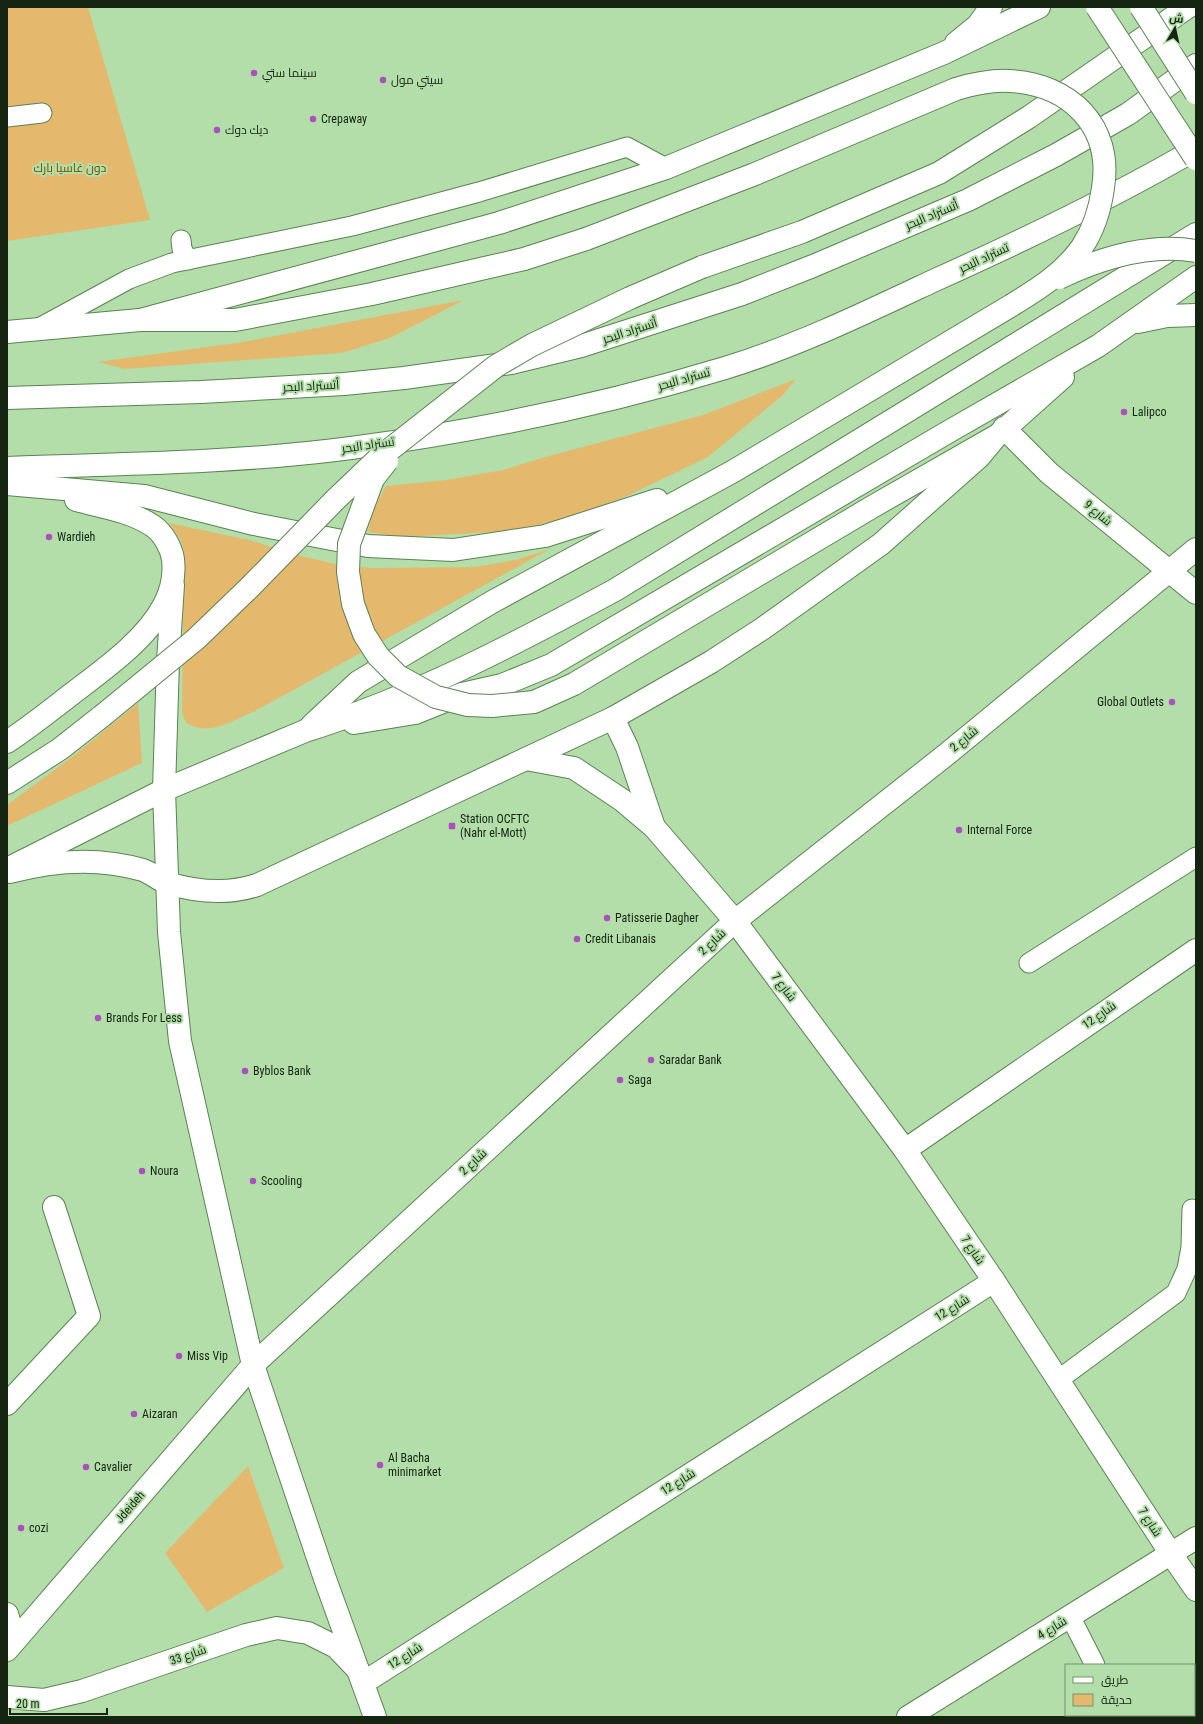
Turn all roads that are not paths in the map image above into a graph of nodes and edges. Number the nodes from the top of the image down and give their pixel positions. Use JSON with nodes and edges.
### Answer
{"nodes":[{"id":1,"x":991,"y":7,"type":"edge"},
{"id":2,"x":1039,"y":7,"type":"edge"},
{"id":3,"x":1097,"y":7,"type":"edge"},
{"id":4,"x":1141,"y":7,"type":"edge"},
{"id":5,"x":1188,"y":7,"type":"edge"},
{"id":6,"x":944,"y":53,"type":"junction"},
{"id":7,"x":1196,"y":65,"type":"edge"},
{"id":8,"x":1196,"y":93,"type":"edge"},
{"id":9,"x":42,"y":113,"type":"dead end"},
{"id":10,"x":7,"y":117,"type":"edge"},
{"id":11,"x":1196,"y":149,"type":"edge"},
{"id":12,"x":1196,"y":159,"type":"edge"},
{"id":13,"x":666,"y":168,"type":"junction"},
{"id":14,"x":1196,"y":234,"type":"edge"},
{"id":15,"x":181,"y":240,"type":"dead end"},
{"id":16,"x":1196,"y":251,"type":"edge"},
{"id":17,"x":188,"y":260,"type":"junction"},
{"id":18,"x":1196,"y":277,"type":"edge"},
{"id":19,"x":1047,"y":284,"type":"junction"},
{"id":20,"x":1196,"y":315,"type":"edge"},
{"id":21,"x":140,"y":320,"type":"junction"},
{"id":22,"x":1127,"y":326,"type":"junction"},
{"id":23,"x":39,"y":328,"type":"junction"},
{"id":24,"x":7,"y":332,"type":"edge"},
{"id":25,"x":1098,"y":346,"type":"junction"},
{"id":26,"x":7,"y":398,"type":"edge"},
{"id":27,"x":1001,"y":432,"type":"junction"},
{"id":28,"x":405,"y":438,"type":"junction"},
{"id":29,"x":7,"y":468,"type":"edge"},
{"id":30,"x":732,"y":472,"type":"junction"},
{"id":31,"x":15,"y":485,"type":"edge"},
{"id":32,"x":1196,"y":549,"type":"edge"},
{"id":33,"x":1168,"y":570,"type":"junction"},
{"id":34,"x":173,"y":583,"type":"junction"},
{"id":35,"x":1196,"y":593,"type":"edge"},
{"id":36,"x":613,"y":718,"type":"junction"},
{"id":37,"x":306,"y":731,"type":"junction"},
{"id":38,"x":7,"y":742,"type":"edge"},
{"id":39,"x":526,"y":759,"type":"junction"},
{"id":40,"x":7,"y":783,"type":"edge"},
{"id":41,"x":164,"y":790,"type":"junction"},
{"id":42,"x":654,"y":827,"type":"junction"},
{"id":43,"x":1196,"y":857,"type":"edge"},
{"id":44,"x":7,"y":869,"type":"edge"},
{"id":45,"x":7,"y":873,"type":"edge"},
{"id":46,"x":167,"y":882,"type":"junction"},
{"id":47,"x":735,"y":921,"type":"junction"},
{"id":48,"x":1196,"y":950,"type":"edge"},
{"id":49,"x":1029,"y":962,"type":"dead end"},
{"id":50,"x":905,"y":1150,"type":"junction"},
{"id":51,"x":54,"y":1207,"type":"dead end"},
{"id":52,"x":1192,"y":1209,"type":"dead end"},
{"id":53,"x":994,"y":1281,"type":"junction"},
{"id":54,"x":253,"y":1365,"type":"junction"},
{"id":55,"x":1058,"y":1380,"type":"junction"},
{"id":56,"x":7,"y":1404,"type":"edge"},
{"id":57,"x":1196,"y":1538,"type":"edge"},
{"id":58,"x":1171,"y":1554,"type":"junction"},
{"id":59,"x":1196,"y":1590,"type":"edge"},
{"id":60,"x":7,"y":1614,"type":"edge"},
{"id":61,"x":1070,"y":1616,"type":"junction"},
{"id":62,"x":11,"y":1645,"type":"edge"},
{"id":63,"x":1094,"y":1664,"type":"edge"},
{"id":64,"x":360,"y":1676,"type":"junction"},
{"id":65,"x":7,"y":1697,"type":"edge"},
{"id":66,"x":375,"y":1717,"type":"edge"},
{"id":67,"x":908,"y":1717,"type":"edge"}],
"edges":[{"from":1,"to":6,"type":"main road"},
{"from":2,"to":6,"type":"main road"},
{"from":3,"to":12,"type":"main road","bridge":true},
{"from":4,"to":8,"type":"main road","bridge":true},
{"from":5,"to":28,"type":"main road","bridge":true},
{"from":6,"to":13,"type":"main road"},
{"from":7,"to":26,"type":"main road","name":"أتستراد البحر"},
{"from":9,"to":10,"type":"lane"},
{"from":11,"to":29,"type":"main road","name":"تستراد البحر"},
{"from":13,"to":17,"type":"lane"},
{"from":13,"to":21,"type":"main road"},
{"from":14,"to":37,"type":"main road"},
{"from":15,"to":17,"type":"lane"},
{"from":16,"to":19,"type":"main road","bridge":true},
{"from":17,"to":23,"type":"lane"},
{"from":18,"to":22,"type":"main road"},
{"from":19,"to":21,"type":"main road","bridge":true},
{"from":19,"to":30,"type":"main road","bridge":true},
{"from":20,"to":22,"type":"main road"},
{"from":21,"to":23,"type":"main road"},
{"from":22,"to":25,"type":"main road"},
{"from":23,"to":24,"type":"main road"},
{"from":25,"to":27,"type":"main road"},
{"from":25,"to":37,"type":"main road"},
{"from":27,"to":28,"type":"main road","bridge":true},
{"from":27,"to":33,"type":"main road","name":"شارع 9"},
{"from":27,"to":36,"type":"main road"},
{"from":28,"to":40,"type":"main road","bridge":true},
{"from":30,"to":31,"type":"main road"},
{"from":30,"to":37,"type":"main road"},
{"from":31,"to":34,"type":"main road"},
{"from":32,"to":33,"type":"main road","name":"شارع 2"},
{"from":33,"to":35,"type":"main road","name":"شارع 9"},
{"from":33,"to":47,"type":"main road","name":"شارع 2"},
{"from":34,"to":38,"type":"main road"},
{"from":34,"to":41,"type":"main road"},
{"from":36,"to":39,"type":"main road"},
{"from":36,"to":42,"type":"main road"},
{"from":37,"to":41,"type":"main road"},
{"from":39,"to":42,"type":"main road"},
{"from":39,"to":46,"type":"main road"},
{"from":41,"to":44,"type":"main road"},
{"from":41,"to":46,"type":"main road"},
{"from":42,"to":47,"type":"main road","name":"شارع 7"},
{"from":43,"to":49,"type":"lane"},
{"from":45,"to":46,"type":"main road"},
{"from":46,"to":54,"type":"main road"},
{"from":47,"to":50,"type":"main road","name":"شارع 7"},
{"from":47,"to":54,"type":"main road","name":"شارع 2"},
{"from":48,"to":50,"type":"main road","name":"شارع 12"},
{"from":50,"to":53,"type":"main road","name":"شارع 7"},
{"from":51,"to":56,"type":"main road"},
{"from":52,"to":55,"type":"lane"},
{"from":53,"to":55,"type":"main road","name":"شارع 7"},
{"from":53,"to":64,"type":"main road","name":"شارع 12"},
{"from":54,"to":62,"type":"main road","name":"Jdeideh"},
{"from":54,"to":64,"type":"main road"},
{"from":55,"to":58,"type":"main road","name":"شارع 7"},
{"from":57,"to":58,"type":"main road","name":"شارع 4"},
{"from":58,"to":59,"type":"main road","name":"شارع 7"},
{"from":58,"to":61,"type":"main road","name":"شارع 4"},
{"from":60,"to":62,"type":"main road"},
{"from":61,"to":63,"type":"lane"},
{"from":61,"to":67,"type":"main road","name":"شارع 4"},
{"from":64,"to":65,"type":"main road","name":"شارع 33"},
{"from":64,"to":66,"type":"main road"}]}
